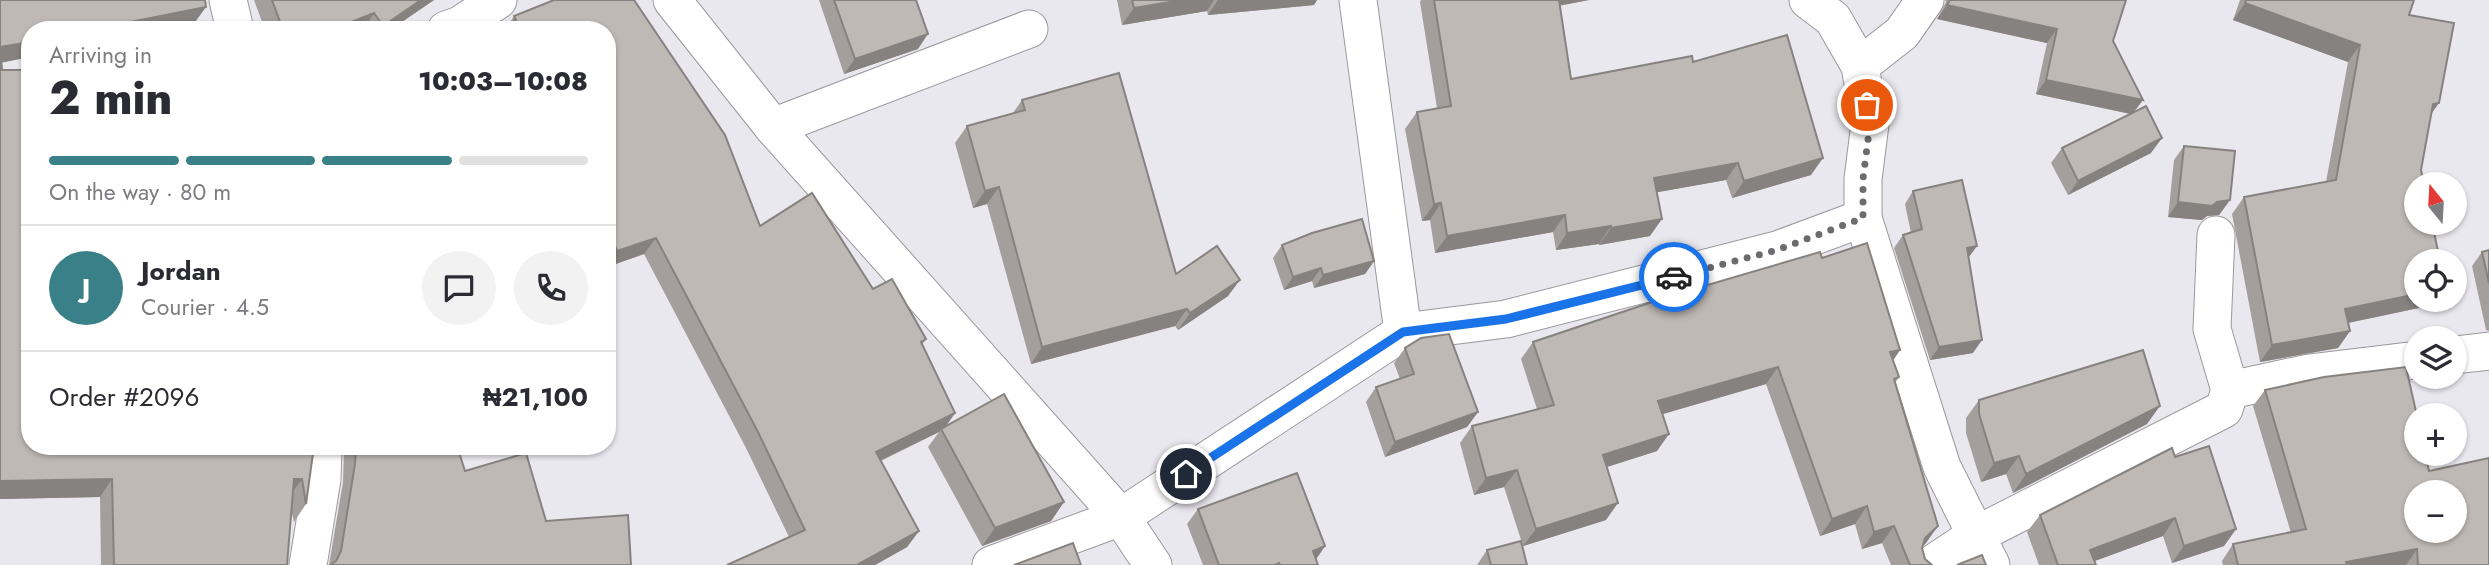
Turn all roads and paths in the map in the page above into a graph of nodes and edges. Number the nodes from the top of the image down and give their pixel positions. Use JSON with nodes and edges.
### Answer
{"nodes":[{"id":1,"x":228,"y":0,"type":"edge"},
{"id":2,"x":498,"y":0,"type":"edge"},
{"id":3,"x":672,"y":0,"type":"edge"},
{"id":4,"x":1358,"y":0,"type":"edge"},
{"id":5,"x":1808,"y":0,"type":"edge"},
{"id":6,"x":1925,"y":0,"type":"edge"},
{"id":7,"x":232,"y":21,"type":"edge"},
{"id":8,"x":466,"y":21,"type":"edge"},
{"id":9,"x":1029,"y":29,"type":"dead end"},
{"id":10,"x":1860,"y":66,"type":"junction"},
{"id":11,"x":773,"y":127,"type":"junction"},
{"id":12,"x":1863,"y":218,"type":"junction"},
{"id":13,"x":2216,"y":235,"type":"dead end"},
{"id":14,"x":1403,"y":332,"type":"junction"},
{"id":15,"x":2489,"y":351,"type":"edge"},
{"id":16,"x":2467,"y":354,"type":"edge"},
{"id":17,"x":2404,"y":362,"type":"edge"},
{"id":18,"x":2230,"y":390,"type":"junction"},
{"id":19,"x":323,"y":455,"type":"edge"},
{"id":20,"x":1121,"y":517,"type":"junction"},
{"id":21,"x":1983,"y":550,"type":"edge"},
{"id":22,"x":308,"y":565,"type":"edge"},
{"id":23,"x":990,"y":565,"type":"edge"},
{"id":24,"x":1153,"y":565,"type":"edge"},
{"id":25,"x":1931,"y":565,"type":"edge"}],
"edges":[{"from":1,"to":7,"type":"street"},
{"from":2,"to":8,"type":"street"},
{"from":3,"to":11,"type":"street"},
{"from":4,"to":14,"type":"street"},
{"from":5,"to":10,"type":"street"},
{"from":6,"to":10,"type":"street"},
{"from":9,"to":11,"type":"street"},
{"from":10,"to":12,"type":"street"},
{"from":11,"to":20,"type":"street"},
{"from":12,"to":14,"type":"street"},
{"from":12,"to":21,"type":"street"},
{"from":13,"to":18,"type":"street"},
{"from":14,"to":20,"type":"street"},
{"from":15,"to":16,"type":"street"},
{"from":17,"to":18,"type":"street"},
{"from":18,"to":21,"type":"street"},
{"from":19,"to":22,"type":"street"},
{"from":20,"to":23,"type":"street"},
{"from":20,"to":24,"type":"street"},
{"from":21,"to":25,"type":"street"}]}
